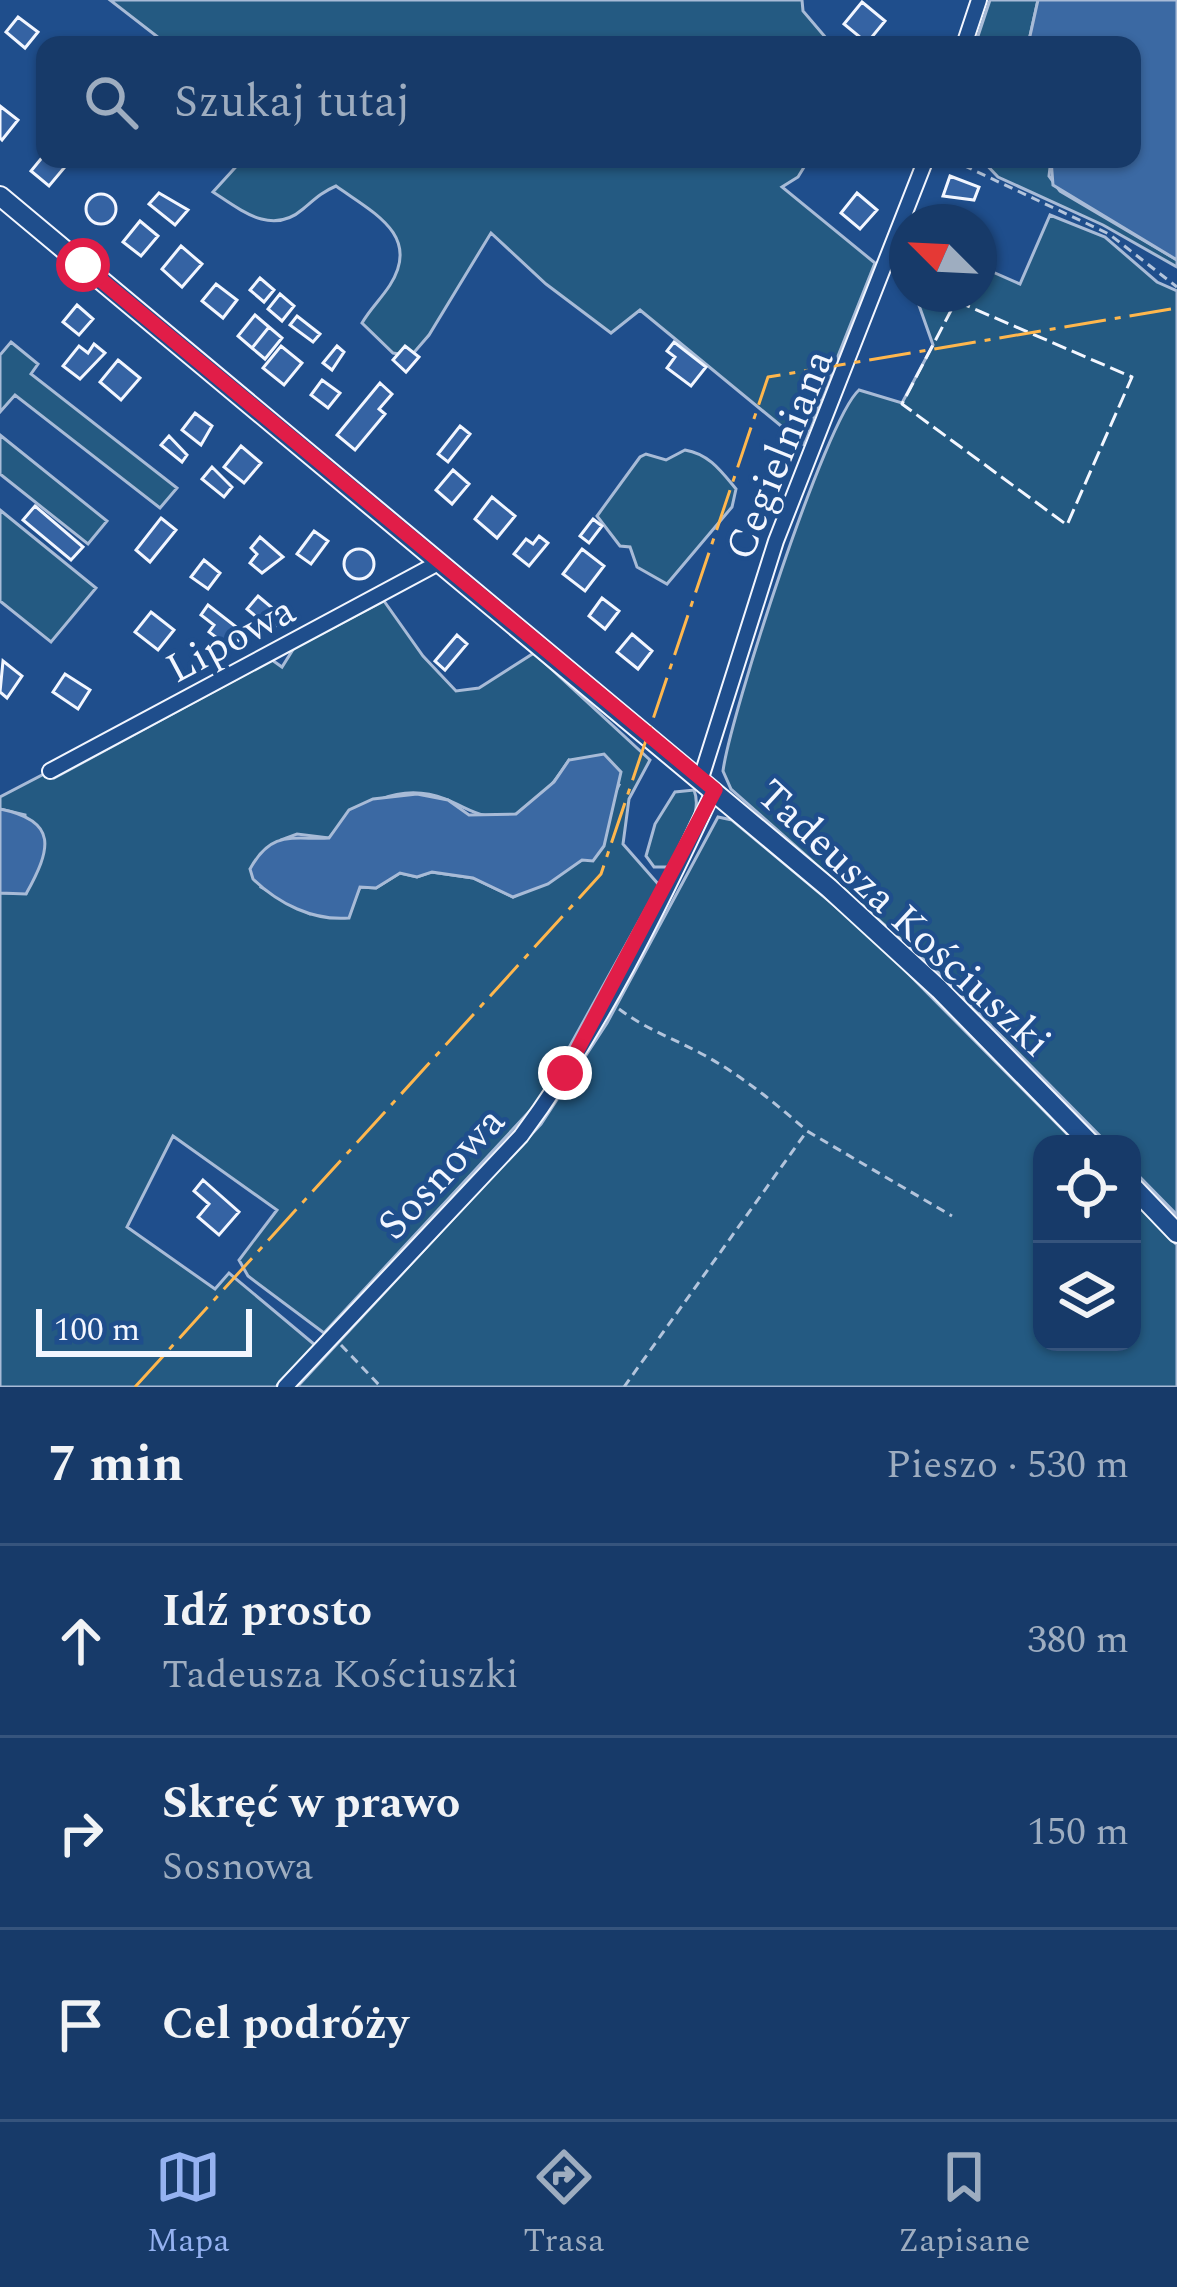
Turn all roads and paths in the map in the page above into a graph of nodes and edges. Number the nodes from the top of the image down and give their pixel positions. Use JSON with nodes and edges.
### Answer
{"nodes":[{"id":1,"x":979,"y":0,"type":"edge"},
{"id":2,"x":967,"y":36,"type":"edge"},
{"id":3,"x":923,"y":168,"type":"edge"},
{"id":4,"x":969,"y":168,"type":"edge"},
{"id":5,"x":0,"y":196,"type":"edge"},
{"id":6,"x":1177,"y":287,"type":"edge"},
{"id":7,"x":440,"y":562,"type":"junction"},
{"id":8,"x":50,"y":771,"type":"dead end"},
{"id":9,"x":708,"y":784,"type":"junction"},
{"id":10,"x":606,"y":1000,"type":"junction"},
{"id":11,"x":807,"y":1131,"type":"junction"},
{"id":12,"x":1082,"y":1135,"type":"edge"},
{"id":13,"x":1141,"y":1195,"type":"edge"},
{"id":14,"x":952,"y":1216,"type":"dead end"},
{"id":15,"x":1177,"y":1233,"type":"edge"},
{"id":16,"x":332,"y":1337,"type":"junction"},
{"id":17,"x":285,"y":1387,"type":"edge"},
{"id":18,"x":381,"y":1387,"type":"edge"},
{"id":19,"x":624,"y":1387,"type":"edge"}],
"edges":[{"from":1,"to":2,"type":"street"},
{"from":3,"to":9,"type":"street","name":"Cegielniana"},
{"from":4,"to":6,"type":"path"},
{"from":5,"to":7,"type":"street","name":"Tadeusza Kościuszki"},
{"from":7,"to":8,"type":"street","name":"Lipowa"},
{"from":7,"to":9,"type":"street","name":"Tadeusza Kościuszki"},
{"from":9,"to":10,"type":"street","name":"Sosnowa"},
{"from":9,"to":12,"type":"street","name":"Tadeusza Kościuszki"},
{"from":10,"to":11,"type":"path"},
{"from":10,"to":16,"type":"street","name":"Sosnowa"},
{"from":11,"to":14,"type":"path"},
{"from":11,"to":19,"type":"path"},
{"from":13,"to":15,"type":"street"},
{"from":16,"to":17,"type":"street","name":"Sosnowa"},
{"from":16,"to":18,"type":"path"}]}
